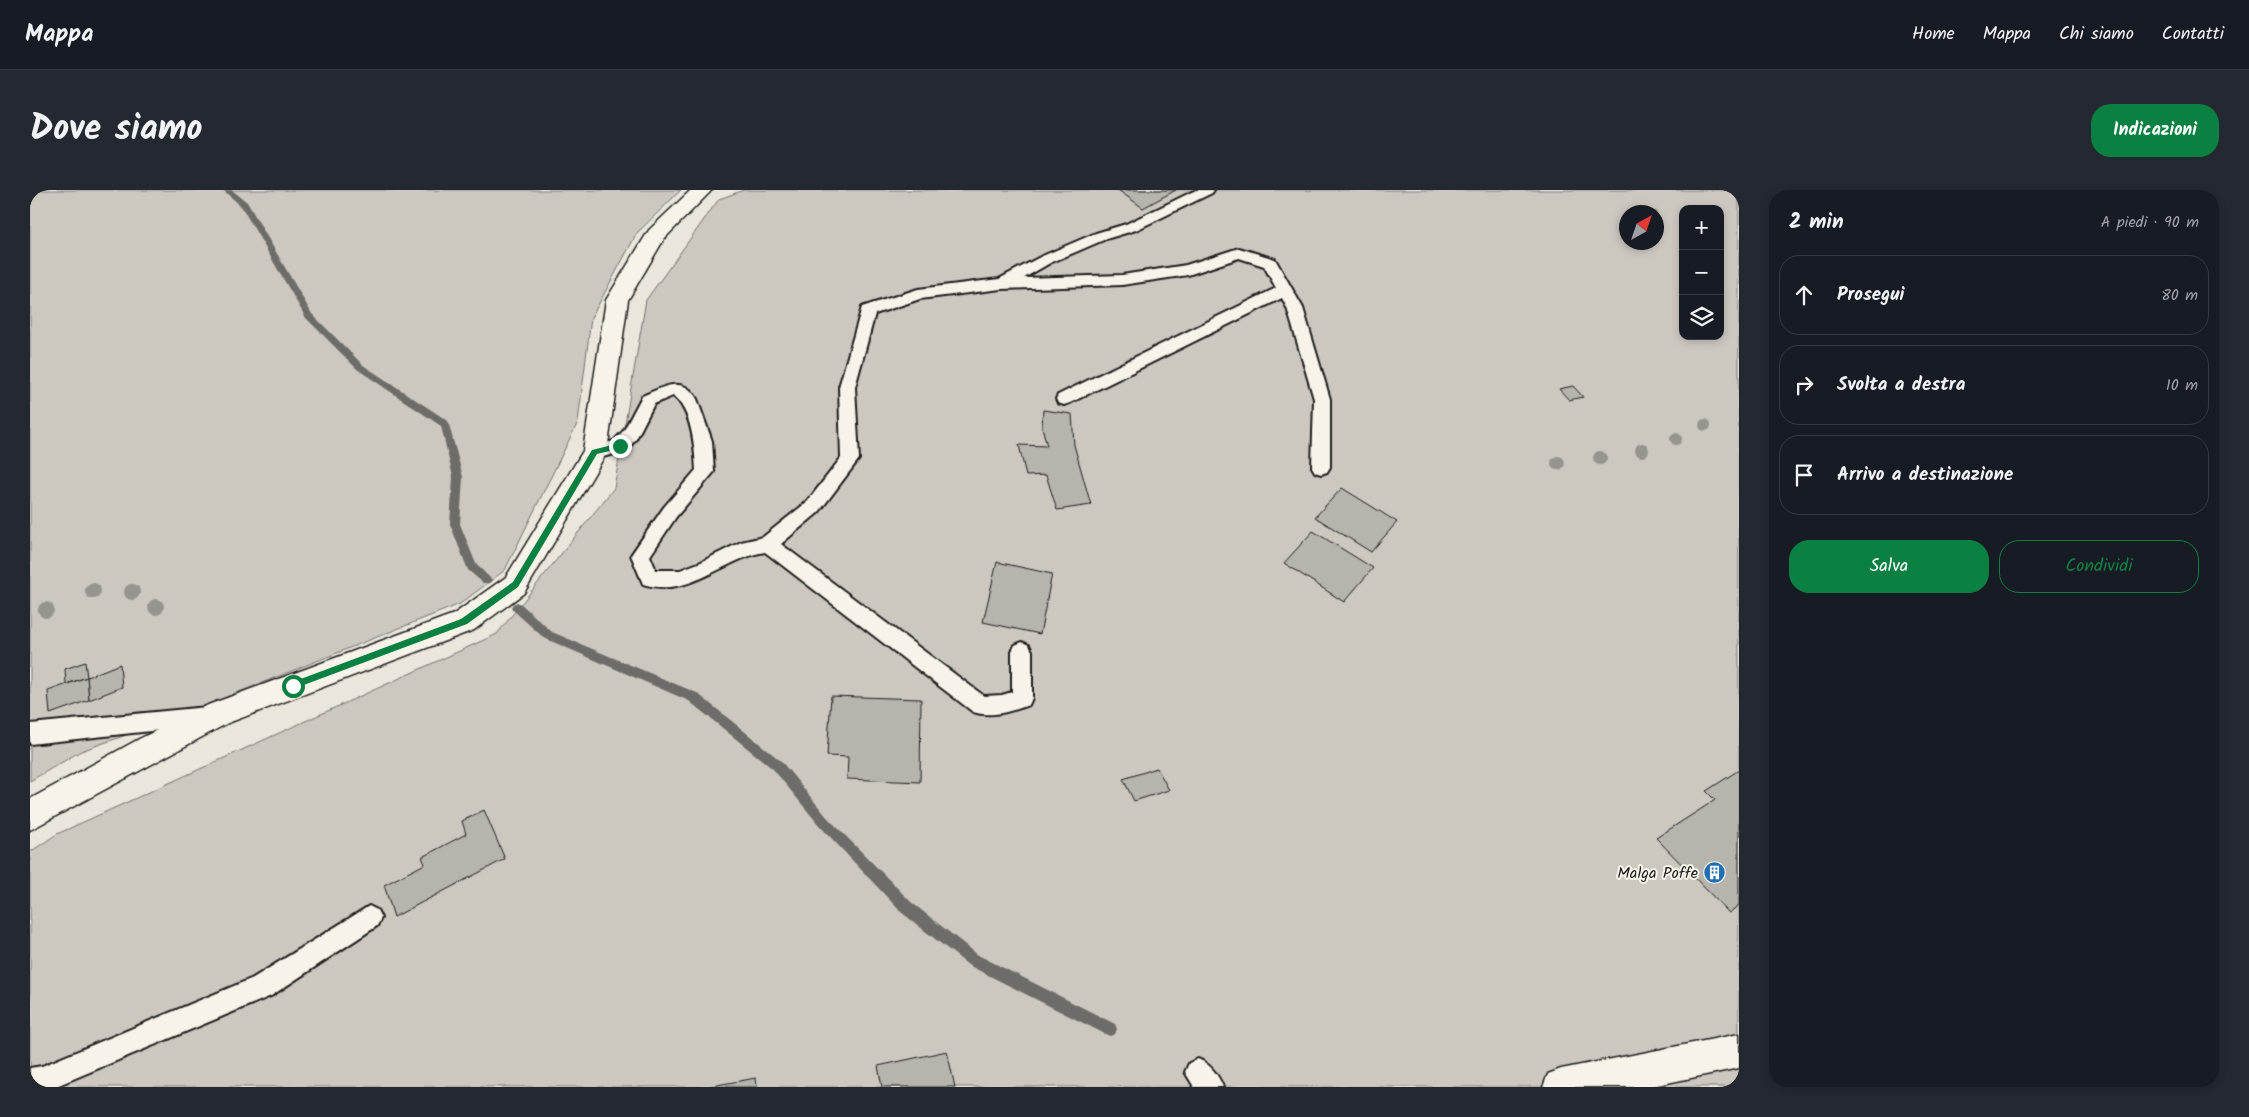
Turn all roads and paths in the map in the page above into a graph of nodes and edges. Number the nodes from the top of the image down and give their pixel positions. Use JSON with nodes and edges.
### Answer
{"nodes":[{"id":1,"x":702,"y":190,"type":"edge"},
{"id":2,"x":1207,"y":190,"type":"edge"},
{"id":3,"x":1000,"y":284,"type":"junction"},
{"id":4,"x":1286,"y":290,"type":"junction"},
{"id":5,"x":1064,"y":398,"type":"dead end"},
{"id":6,"x":594,"y":452,"type":"junction"},
{"id":7,"x":1321,"y":467,"type":"dead end"},
{"id":8,"x":768,"y":544,"type":"junction"},
{"id":9,"x":1022,"y":651,"type":"dead end"},
{"id":10,"x":218,"y":714,"type":"junction"},
{"id":11,"x":30,"y":734,"type":"edge"},
{"id":12,"x":30,"y":815,"type":"edge"},
{"id":13,"x":369,"y":918,"type":"dead end"},
{"id":14,"x":1739,"y":1051,"type":"edge"},
{"id":15,"x":30,"y":1081,"type":"edge"},
{"id":16,"x":1561,"y":1087,"type":"edge"}],
"edges":[{"from":1,"to":6,"type":"street"},
{"from":2,"to":3,"type":"lane"},
{"from":3,"to":4,"type":"lane"},
{"from":3,"to":8,"type":"lane"},
{"from":4,"to":5,"type":"lane"},
{"from":4,"to":7,"type":"lane"},
{"from":6,"to":8,"type":"lane"},
{"from":6,"to":10,"type":"street"},
{"from":8,"to":9,"type":"lane"},
{"from":10,"to":11,"type":"lane"},
{"from":10,"to":12,"type":"street"},
{"from":13,"to":15,"type":"lane"},
{"from":14,"to":16,"type":"street"}]}
